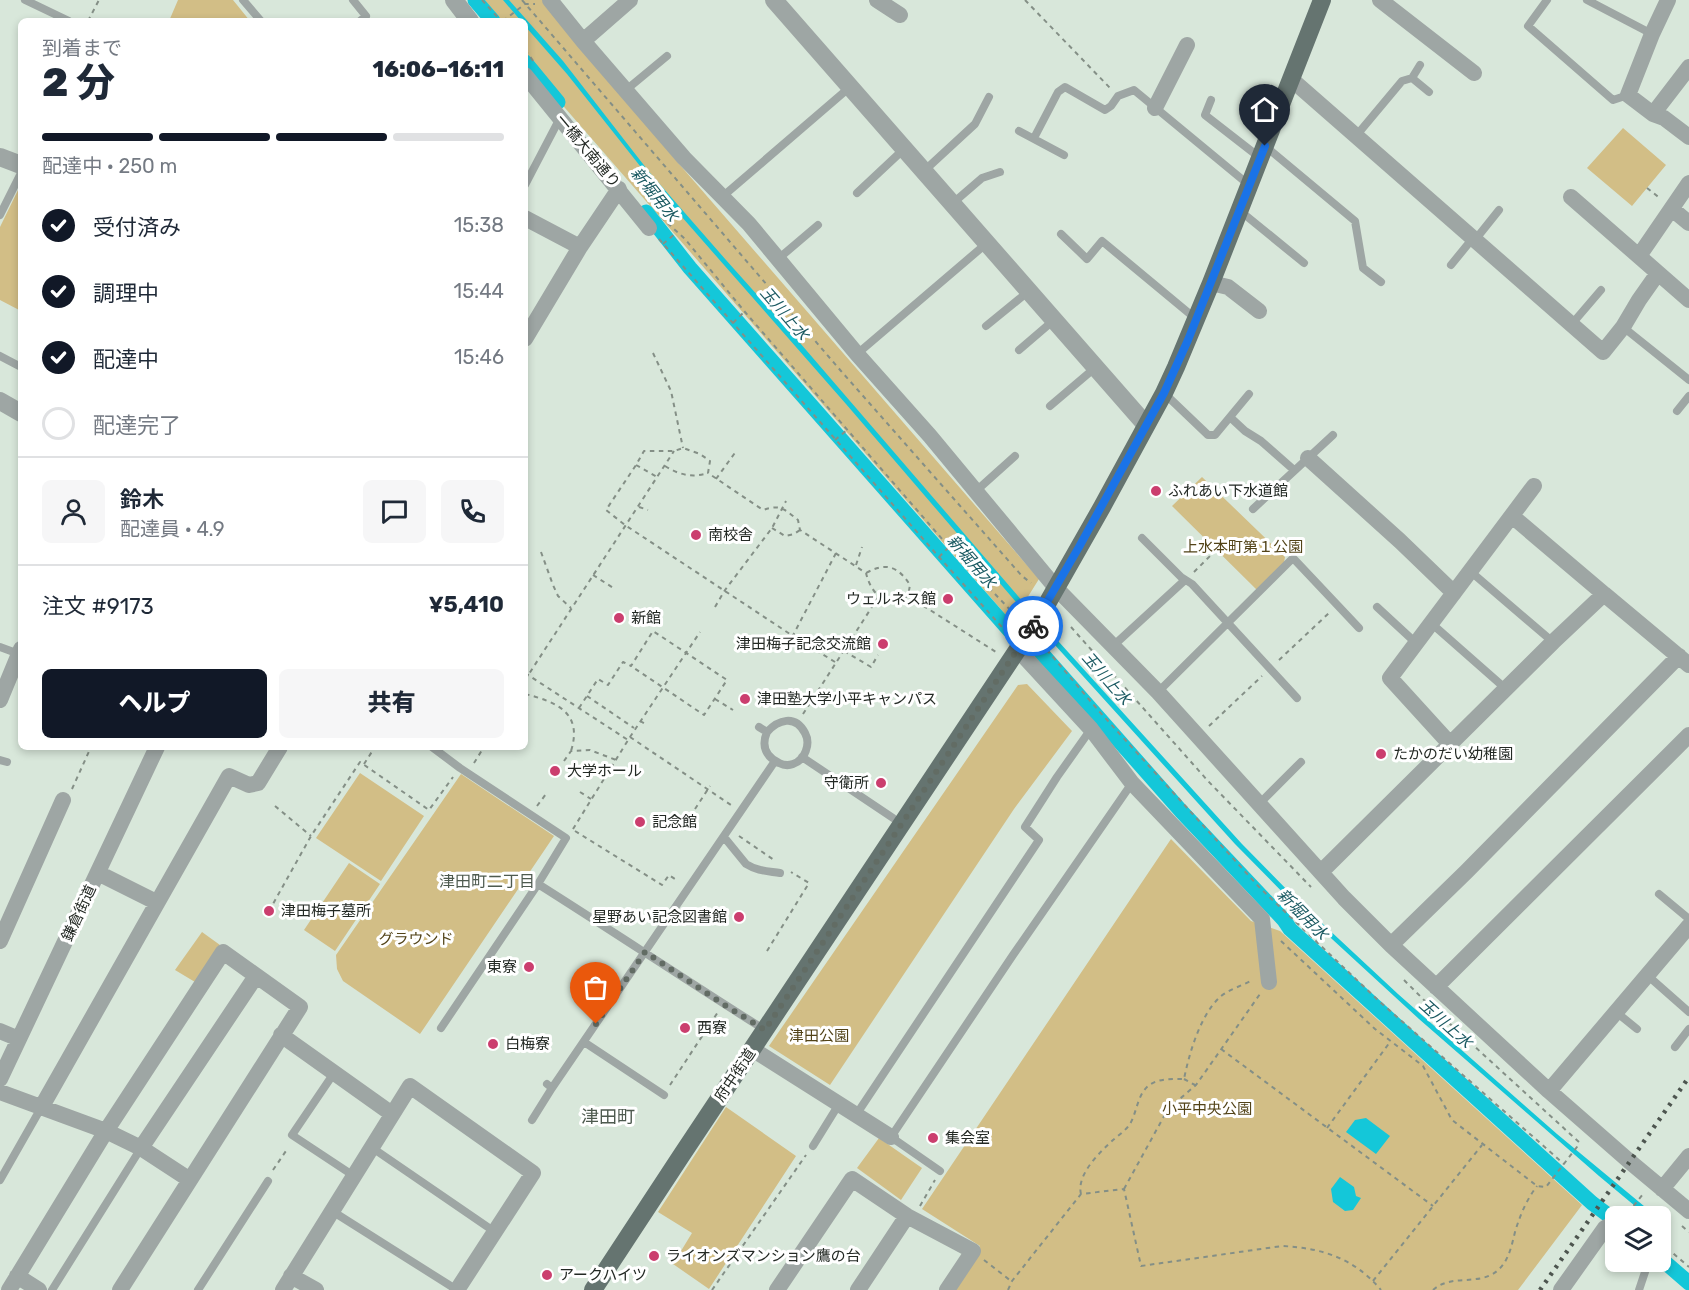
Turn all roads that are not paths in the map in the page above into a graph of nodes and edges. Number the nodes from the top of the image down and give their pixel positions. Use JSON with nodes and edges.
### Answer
{"nodes":[{"id":1,"x":25,"y":0,"type":"edge"},
{"id":2,"x":243,"y":0,"type":"edge"},
{"id":3,"x":353,"y":0,"type":"edge"},
{"id":4,"x":454,"y":0,"type":"edge"},
{"id":5,"x":550,"y":0,"type":"edge"},
{"id":6,"x":630,"y":0,"type":"edge"},
{"id":7,"x":774,"y":0,"type":"edge"},
{"id":8,"x":1322,"y":0,"type":"edge"},
{"id":9,"x":1380,"y":0,"type":"edge"},
{"id":10,"x":1547,"y":0,"type":"edge"},
{"id":11,"x":1587,"y":0,"type":"edge"},
{"id":12,"x":1668,"y":0,"type":"edge"},
{"id":13,"x":879,"y":1,"type":"edge"},
{"id":14,"x":900,"y":15,"type":"dead end"},
{"id":15,"x":63,"y":18,"type":"edge"},
{"id":16,"x":258,"y":18,"type":"edge"},
{"id":17,"x":364,"y":18,"type":"edge"},
{"id":18,"x":468,"y":18,"type":"edge"},
{"id":19,"x":1652,"y":34,"type":"junction"},
{"id":20,"x":582,"y":41,"type":"junction"},
{"id":21,"x":1187,"y":45,"type":"dead end"},
{"id":22,"x":667,"y":56,"type":"dead end"},
{"id":23,"x":1420,"y":65,"type":"dead end"},
{"id":24,"x":1689,"y":67,"type":"edge"},
{"id":25,"x":532,"y":72,"type":"edge"},
{"id":26,"x":1474,"y":73,"type":"dead end"},
{"id":27,"x":1412,"y":78,"type":"junction"},
{"id":28,"x":1292,"y":79,"type":"junction"},
{"id":29,"x":850,"y":87,"type":"junction"},
{"id":30,"x":626,"y":90,"type":"junction"},
{"id":31,"x":1429,"y":92,"type":"dead end"},
{"id":32,"x":1628,"y":95,"type":"junction"},
{"id":33,"x":989,"y":97,"type":"dead end"},
{"id":34,"x":1212,"y":100,"type":"dead end"},
{"id":35,"x":1155,"y":108,"type":"junction"},
{"id":36,"x":1653,"y":114,"type":"junction"},
{"id":37,"x":561,"y":118,"type":"junction"},
{"id":38,"x":1019,"y":130,"type":"dead end"},
{"id":39,"x":1356,"y":136,"type":"junction"},
{"id":40,"x":1689,"y":137,"type":"edge"},
{"id":41,"x":1034,"y":138,"type":"junction"},
{"id":42,"x":905,"y":149,"type":"junction"},
{"id":43,"x":1262,"y":152,"type":"junction"},
{"id":44,"x":1064,"y":155,"type":"dead end"},
{"id":45,"x":0,"y":157,"type":"edge"},
{"id":46,"x":18,"y":164,"type":"edge"},
{"id":47,"x":923,"y":171,"type":"junction"},
{"id":48,"x":1000,"y":172,"type":"dead end"},
{"id":49,"x":18,"y":179,"type":"edge"},
{"id":50,"x":528,"y":179,"type":"edge"},
{"id":51,"x":1689,"y":183,"type":"edge"},
{"id":52,"x":1249,"y":185,"type":"junction"},
{"id":53,"x":619,"y":189,"type":"junction"},
{"id":54,"x":857,"y":193,"type":"dead end"},
{"id":55,"x":722,"y":197,"type":"junction"},
{"id":56,"x":1571,"y":197,"type":"dead end"},
{"id":57,"x":952,"y":204,"type":"junction"},
{"id":58,"x":1672,"y":209,"type":"junction"},
{"id":59,"x":1239,"y":210,"type":"junction"},
{"id":60,"x":1499,"y":210,"type":"dead end"},
{"id":61,"x":0,"y":215,"type":"edge"},
{"id":62,"x":528,"y":220,"type":"edge"},
{"id":63,"x":655,"y":222,"type":"road end"},
{"id":64,"x":1689,"y":223,"type":"edge"},
{"id":65,"x":818,"y":225,"type":"dead end"},
{"id":66,"x":1060,"y":234,"type":"dead end"},
{"id":67,"x":1474,"y":239,"type":"junction"},
{"id":68,"x":987,"y":243,"type":"junction"},
{"id":69,"x":580,"y":247,"type":"junction"},
{"id":70,"x":1639,"y":256,"type":"junction"},
{"id":71,"x":778,"y":259,"type":"junction"},
{"id":72,"x":1304,"y":263,"type":"dead end"},
{"id":73,"x":1451,"y":265,"type":"dead end"},
{"id":74,"x":1659,"y":273,"type":"junction"},
{"id":75,"x":1381,"y":282,"type":"dead end"},
{"id":76,"x":1211,"y":283,"type":"junction"},
{"id":77,"x":1601,"y":290,"type":"dead end"},
{"id":78,"x":1029,"y":291,"type":"junction"},
{"id":79,"x":1689,"y":300,"type":"edge"},
{"id":80,"x":1258,"y":311,"type":"dead end"},
{"id":81,"x":1196,"y":319,"type":"junction"},
{"id":82,"x":1054,"y":320,"type":"junction"},
{"id":83,"x":1571,"y":325,"type":"junction"},
{"id":84,"x":986,"y":326,"type":"dead end"},
{"id":85,"x":1623,"y":327,"type":"junction"},
{"id":86,"x":528,"y":334,"type":"edge"},
{"id":87,"x":1019,"y":350,"type":"dead end"},
{"id":88,"x":857,"y":354,"type":"junction"},
{"id":89,"x":0,"y":356,"type":"edge"},
{"id":90,"x":18,"y":365,"type":"edge"},
{"id":91,"x":1096,"y":368,"type":"junction"},
{"id":92,"x":1689,"y":380,"type":"edge"},
{"id":93,"x":1164,"y":393,"type":"junction"},
{"id":94,"x":1249,"y":394,"type":"dead end"},
{"id":95,"x":1689,"y":396,"type":"edge"},
{"id":96,"x":0,"y":403,"type":"edge"},
{"id":97,"x":1050,"y":406,"type":"dead end"},
{"id":98,"x":1677,"y":411,"type":"dead end"},
{"id":99,"x":18,"y":412,"type":"edge"},
{"id":100,"x":1231,"y":418,"type":"junction"},
{"id":101,"x":1146,"y":425,"type":"junction"},
{"id":102,"x":1333,"y":435,"type":"dead end"},
{"id":103,"x":1015,"y":456,"type":"dead end"},
{"id":104,"x":1308,"y":458,"type":"junction"},
{"id":105,"x":1294,"y":470,"type":"junction"},
{"id":106,"x":1534,"y":486,"type":"dead end"},
{"id":107,"x":976,"y":491,"type":"junction"},
{"id":108,"x":1253,"y":509,"type":"dead end"},
{"id":109,"x":1512,"y":516,"type":"junction"},
{"id":110,"x":1142,"y":538,"type":"dead end"},
{"id":111,"x":1470,"y":571,"type":"junction"},
{"id":112,"x":1185,"y":580,"type":"junction"},
{"id":113,"x":1056,"y":588,"type":"junction"},
{"id":114,"x":1454,"y":593,"type":"junction"},
{"id":115,"x":1604,"y":594,"type":"junction"},
{"id":116,"x":1377,"y":607,"type":"dead end"},
{"id":117,"x":1228,"y":623,"type":"junction"},
{"id":118,"x":1431,"y":623,"type":"junction"},
{"id":119,"x":1359,"y":628,"type":"dead end"},
{"id":120,"x":1022,"y":640,"type":"junction"},
{"id":121,"x":1554,"y":642,"type":"junction"},
{"id":122,"x":1416,"y":643,"type":"junction"},
{"id":123,"x":1113,"y":646,"type":"junction"},
{"id":124,"x":0,"y":647,"type":"edge"},
{"id":125,"x":18,"y":654,"type":"edge"},
{"id":126,"x":18,"y":660,"type":"edge"},
{"id":127,"x":1684,"y":660,"type":"edge"},
{"id":128,"x":1506,"y":689,"type":"junction"},
{"id":129,"x":1158,"y":692,"type":"junction"},
{"id":130,"x":1297,"y":698,"type":"dead end"},
{"id":131,"x":0,"y":700,"type":"edge"},
{"id":132,"x":1091,"y":729,"type":"junction"},
{"id":133,"x":1689,"y":735,"type":"edge"},
{"id":134,"x":1451,"y":745,"type":"junction"},
{"id":135,"x":156,"y":750,"type":"edge"},
{"id":136,"x":278,"y":750,"type":"edge"},
{"id":137,"x":436,"y":750,"type":"edge"},
{"id":138,"x":802,"y":757,"type":"junction"},
{"id":139,"x":775,"y":761,"type":"junction"},
{"id":140,"x":1301,"y":762,"type":"dead end"},
{"id":141,"x":1132,"y":783,"type":"junction"},
{"id":142,"x":63,"y":800,"type":"road end"},
{"id":143,"x":1259,"y":804,"type":"junction"},
{"id":144,"x":893,"y":818,"type":"dead end"},
{"id":145,"x":724,"y":837,"type":"junction"},
{"id":146,"x":1321,"y":872,"type":"junction"},
{"id":147,"x":98,"y":873,"type":"junction"},
{"id":148,"x":780,"y":873,"type":"dead end"},
{"id":149,"x":538,"y":884,"type":"junction"},
{"id":150,"x":1659,"y":894,"type":"dead end"},
{"id":151,"x":156,"y":902,"type":"junction"},
{"id":152,"x":1689,"y":919,"type":"edge"},
{"id":153,"x":1689,"y":926,"type":"edge"},
{"id":154,"x":0,"y":941,"type":"edge"},
{"id":155,"x":1391,"y":945,"type":"junction"},
{"id":156,"x":645,"y":952,"type":"junction"},
{"id":157,"x":1647,"y":975,"type":"junction"},
{"id":158,"x":256,"y":976,"type":"junction"},
{"id":159,"x":1268,"y":977,"type":"road end"},
{"id":160,"x":1436,"y":987,"type":"junction"},
{"id":161,"x":1689,"y":1011,"type":"edge"},
{"id":162,"x":1616,"y":1012,"type":"junction"},
{"id":163,"x":441,"y":1028,"type":"dead end"},
{"id":164,"x":1637,"y":1029,"type":"dead end"},
{"id":165,"x":1689,"y":1029,"type":"edge"},
{"id":166,"x":765,"y":1030,"type":"junction"},
{"id":167,"x":0,"y":1031,"type":"edge"},
{"id":168,"x":281,"y":1035,"type":"junction"},
{"id":169,"x":19,"y":1039,"type":"junction"},
{"id":170,"x":584,"y":1042,"type":"junction"},
{"id":171,"x":1675,"y":1047,"type":"dead end"},
{"id":172,"x":752,"y":1049,"type":"junction"},
{"id":173,"x":334,"y":1073,"type":"junction"},
{"id":174,"x":0,"y":1079,"type":"edge"},
{"id":175,"x":1549,"y":1091,"type":"junction"},
{"id":176,"x":0,"y":1092,"type":"edge"},
{"id":177,"x":664,"y":1095,"type":"road end"},
{"id":178,"x":839,"y":1104,"type":"junction"},
{"id":179,"x":41,"y":1108,"type":"junction"},
{"id":180,"x":393,"y":1114,"type":"junction"},
{"id":181,"x":856,"y":1115,"type":"junction"},
{"id":182,"x":531,"y":1120,"type":"dead end"},
{"id":183,"x":106,"y":1131,"type":"junction"},
{"id":184,"x":891,"y":1137,"type":"junction"},
{"id":185,"x":813,"y":1146,"type":"road end"},
{"id":186,"x":371,"y":1147,"type":"junction"},
{"id":187,"x":141,"y":1148,"type":"junction"},
{"id":188,"x":1689,"y":1156,"type":"edge"},
{"id":189,"x":940,"y":1171,"type":"road end"},
{"id":190,"x":354,"y":1176,"type":"junction"},
{"id":191,"x":0,"y":1180,"type":"edge"},
{"id":192,"x":190,"y":1180,"type":"junction"},
{"id":193,"x":268,"y":1181,"type":"road end"},
{"id":194,"x":1654,"y":1187,"type":"junction"},
{"id":195,"x":332,"y":1211,"type":"junction"},
{"id":196,"x":1689,"y":1211,"type":"edge"},
{"id":197,"x":910,"y":1218,"type":"junction"},
{"id":198,"x":495,"y":1232,"type":"junction"},
{"id":199,"x":1605,"y":1236,"type":"edge"},
{"id":200,"x":1645,"y":1272,"type":"edge"},
{"id":201,"x":13,"y":1283,"type":"edge"},
{"id":202,"x":287,"y":1283,"type":"edge"},
{"id":203,"x":39,"y":1290,"type":"edge"},
{"id":204,"x":52,"y":1290,"type":"edge"},
{"id":205,"x":120,"y":1290,"type":"edge"},
{"id":206,"x":198,"y":1290,"type":"edge"},
{"id":207,"x":316,"y":1290,"type":"edge"},
{"id":208,"x":457,"y":1290,"type":"edge"},
{"id":209,"x":593,"y":1290,"type":"edge"},
{"id":210,"x":777,"y":1290,"type":"edge"},
{"id":211,"x":858,"y":1290,"type":"edge"},
{"id":212,"x":946,"y":1290,"type":"edge"},
{"id":213,"x":1561,"y":1290,"type":"edge"},
{"id":214,"x":1639,"y":1290,"type":"edge"}],
"edges":[{"from":1,"to":15,"type":"lane"},
{"from":2,"to":16,"type":"lane"},
{"from":3,"to":17,"type":"lane"},
{"from":4,"to":18,"type":"street"},
{"from":5,"to":20,"type":"street"},
{"from":6,"to":20,"type":"street"},
{"from":7,"to":29,"type":"street"},
{"from":8,"to":28,"type":"main road","name":"府中街道"},
{"from":9,"to":26,"type":"street"},
{"from":10,"to":32,"type":"lane"},
{"from":11,"to":19,"type":"lane"},
{"from":12,"to":19,"type":"street"},
{"from":13,"to":14,"type":"street"},
{"from":19,"to":32,"type":"street"},
{"from":20,"to":30,"type":"street"},
{"from":21,"to":35,"type":"street"},
{"from":22,"to":30,"type":"lane"},
{"from":23,"to":27,"type":"lane"},
{"from":24,"to":36,"type":"street"},
{"from":25,"to":37,"type":"street","name":"一橋大南通り"},
{"from":27,"to":31,"type":"lane"},
{"from":27,"to":39,"type":"lane"},
{"from":28,"to":39,"type":"street"},
{"from":28,"to":43,"type":"main road","name":"府中街道"},
{"from":29,"to":42,"type":"street"},
{"from":29,"to":55,"type":"lane"},
{"from":30,"to":55,"type":"street"},
{"from":32,"to":36,"type":"street"},
{"from":33,"to":47,"type":"lane"},
{"from":34,"to":43,"type":"lane"},
{"from":35,"to":41,"type":"lane"},
{"from":35,"to":52,"type":"lane"},
{"from":36,"to":40,"type":"street"},
{"from":37,"to":50,"type":"lane"},
{"from":37,"to":53,"type":"street","name":"一橋大南通り"},
{"from":38,"to":41,"type":"lane"},
{"from":39,"to":67,"type":"street"},
{"from":41,"to":44,"type":"lane"},
{"from":42,"to":47,"type":"street"},
{"from":42,"to":54,"type":"lane"},
{"from":43,"to":52,"type":"main road","name":"府中街道"},
{"from":43,"to":75,"type":"lane"},
{"from":45,"to":46,"type":"street"},
{"from":47,"to":57,"type":"street"},
{"from":48,"to":57,"type":"lane"},
{"from":49,"to":61,"type":"lane"},
{"from":51,"to":58,"type":"street"},
{"from":52,"to":59,"type":"main road","name":"府中街道"},
{"from":53,"to":63,"type":"street","name":"一橋大南通り"},
{"from":53,"to":69,"type":"street"},
{"from":55,"to":71,"type":"street"},
{"from":56,"to":70,"type":"street"},
{"from":57,"to":68,"type":"street"},
{"from":58,"to":64,"type":"street"},
{"from":58,"to":70,"type":"street"},
{"from":59,"to":72,"type":"lane"},
{"from":59,"to":76,"type":"main road","name":"府中街道"},
{"from":60,"to":67,"type":"lane"},
{"from":62,"to":69,"type":"street"},
{"from":65,"to":71,"type":"lane"},
{"from":66,"to":81,"type":"lane"},
{"from":67,"to":73,"type":"lane"},
{"from":67,"to":83,"type":"street"},
{"from":68,"to":78,"type":"street"},
{"from":68,"to":88,"type":"lane"},
{"from":69,"to":86,"type":"street"},
{"from":70,"to":74,"type":"street"},
{"from":71,"to":88,"type":"street"},
{"from":74,"to":79,"type":"street"},
{"from":74,"to":85,"type":"street"},
{"from":76,"to":80,"type":"street"},
{"from":76,"to":81,"type":"main road","name":"府中街道"},
{"from":77,"to":83,"type":"lane"},
{"from":78,"to":82,"type":"street"},
{"from":78,"to":84,"type":"lane"},
{"from":81,"to":93,"type":"main road","name":"府中街道"},
{"from":82,"to":87,"type":"lane"},
{"from":82,"to":91,"type":"street"},
{"from":83,"to":85,"type":"street"},
{"from":85,"to":92,"type":"lane"},
{"from":88,"to":107,"type":"street"},
{"from":89,"to":90,"type":"lane"},
{"from":91,"to":97,"type":"lane"},
{"from":91,"to":101,"type":"street"},
{"from":93,"to":100,"type":"lane"},
{"from":93,"to":101,"type":"main road","name":"府中街道"},
{"from":94,"to":100,"type":"lane"},
{"from":95,"to":98,"type":"lane"},
{"from":96,"to":99,"type":"street"},
{"from":100,"to":105,"type":"lane"},
{"from":101,"to":113,"type":"main road","name":"府中街道"},
{"from":102,"to":104,"type":"lane"},
{"from":103,"to":107,"type":"lane"},
{"from":104,"to":105,"type":"lane"},
{"from":104,"to":114,"type":"street"},
{"from":105,"to":108,"type":"lane"},
{"from":106,"to":109,"type":"street"},
{"from":107,"to":113,"type":"street"},
{"from":109,"to":111,"type":"street"},
{"from":109,"to":115,"type":"street"},
{"from":110,"to":112,"type":"lane"},
{"from":111,"to":114,"type":"street"},
{"from":111,"to":121,"type":"lane"},
{"from":112,"to":117,"type":"lane"},
{"from":112,"to":123,"type":"lane"},
{"from":113,"to":120,"type":"main road","name":"府中街道"},
{"from":113,"to":123,"type":"street"},
{"from":114,"to":118,"type":"street"},
{"from":115,"to":121,"type":"street"},
{"from":115,"to":127,"type":"street"},
{"from":116,"to":122,"type":"lane"},
{"from":117,"to":119,"type":"lane"},
{"from":117,"to":129,"type":"lane"},
{"from":117,"to":130,"type":"lane"},
{"from":118,"to":122,"type":"street"},
{"from":118,"to":128,"type":"lane"},
{"from":120,"to":132,"type":"street"},
{"from":120,"to":166,"type":"main road","name":"府中街道"},
{"from":121,"to":128,"type":"street"},
{"from":122,"to":134,"type":"street"},
{"from":123,"to":129,"type":"street"},
{"from":124,"to":125,"type":"lane"},
{"from":126,"to":131,"type":"street"},
{"from":127,"to":155,"type":"street"},
{"from":128,"to":134,"type":"street"},
{"from":129,"to":143,"type":"street"},
{"from":132,"to":141,"type":"street"},
{"from":132,"to":181,"type":"lane"},
{"from":133,"to":160,"type":"street"},
{"from":134,"to":146,"type":"street"},
{"from":135,"to":147,"type":"street","name":"鎌倉街道"},
{"from":136,"to":151,"type":"street"},
{"from":137,"to":149,"type":"lane"},
{"from":138,"to":139,"type":"lane"},
{"from":138,"to":139,"type":"lane"},
{"from":138,"to":144,"type":"lane"},
{"from":139,"to":145,"type":"lane"},
{"from":140,"to":143,"type":"lane"},
{"from":141,"to":159,"type":"street"},
{"from":141,"to":184,"type":"lane"},
{"from":142,"to":154,"type":"street"},
{"from":143,"to":146,"type":"street"},
{"from":145,"to":148,"type":"lane"},
{"from":145,"to":156,"type":"lane"},
{"from":146,"to":155,"type":"street"},
{"from":147,"to":151,"type":"street"},
{"from":147,"to":169,"type":"street","name":"鎌倉街道"},
{"from":149,"to":156,"type":"lane"},
{"from":149,"to":163,"type":"lane"},
{"from":150,"to":152,"type":"lane"},
{"from":151,"to":179,"type":"street"},
{"from":153,"to":157,"type":"street"},
{"from":155,"to":160,"type":"street"},
{"from":156,"to":166,"type":"lane"},
{"from":156,"to":170,"type":"lane"},
{"from":157,"to":161,"type":"lane"},
{"from":157,"to":162,"type":"street"},
{"from":158,"to":168,"type":"street"},
{"from":158,"to":183,"type":"street"},
{"from":158,"to":187,"type":"street"},
{"from":160,"to":175,"type":"street"},
{"from":162,"to":164,"type":"lane"},
{"from":162,"to":175,"type":"street"},
{"from":165,"to":171,"type":"lane"},
{"from":166,"to":172,"type":"main road","name":"府中街道"},
{"from":167,"to":169,"type":"street"},
{"from":168,"to":173,"type":"street"},
{"from":168,"to":192,"type":"street"},
{"from":169,"to":174,"type":"street","name":"鎌倉街道"},
{"from":170,"to":177,"type":"lane"},
{"from":170,"to":182,"type":"lane"},
{"from":172,"to":178,"type":"street"},
{"from":172,"to":209,"type":"main road","name":"府中街道"},
{"from":173,"to":180,"type":"street"},
{"from":173,"to":190,"type":"lane"},
{"from":175,"to":194,"type":"street"},
{"from":176,"to":179,"type":"street"},
{"from":178,"to":181,"type":"street"},
{"from":178,"to":185,"type":"lane"},
{"from":179,"to":183,"type":"street"},
{"from":179,"to":191,"type":"lane"},
{"from":180,"to":186,"type":"street"},
{"from":180,"to":198,"type":"street"},
{"from":181,"to":184,"type":"street"},
{"from":183,"to":187,"type":"street"},
{"from":183,"to":201,"type":"street"},
{"from":184,"to":189,"type":"lane"},
{"from":186,"to":190,"type":"street"},
{"from":186,"to":198,"type":"lane"},
{"from":187,"to":192,"type":"street"},
{"from":187,"to":204,"type":"lane"},
{"from":188,"to":194,"type":"street"},
{"from":190,"to":195,"type":"street"},
{"from":192,"to":205,"type":"street"},
{"from":193,"to":206,"type":"lane"},
{"from":194,"to":196,"type":"street"},
{"from":195,"to":202,"type":"street"},
{"from":195,"to":208,"type":"lane"},
{"from":197,"to":210,"type":"street"},
{"from":197,"to":211,"type":"street"},
{"from":197,"to":212,"type":"street"},
{"from":198,"to":208,"type":"street"},
{"from":199,"to":213,"type":"street"},
{"from":200,"to":214,"type":"lane"},
{"from":201,"to":203,"type":"street"},
{"from":202,"to":207,"type":"street"}]}
